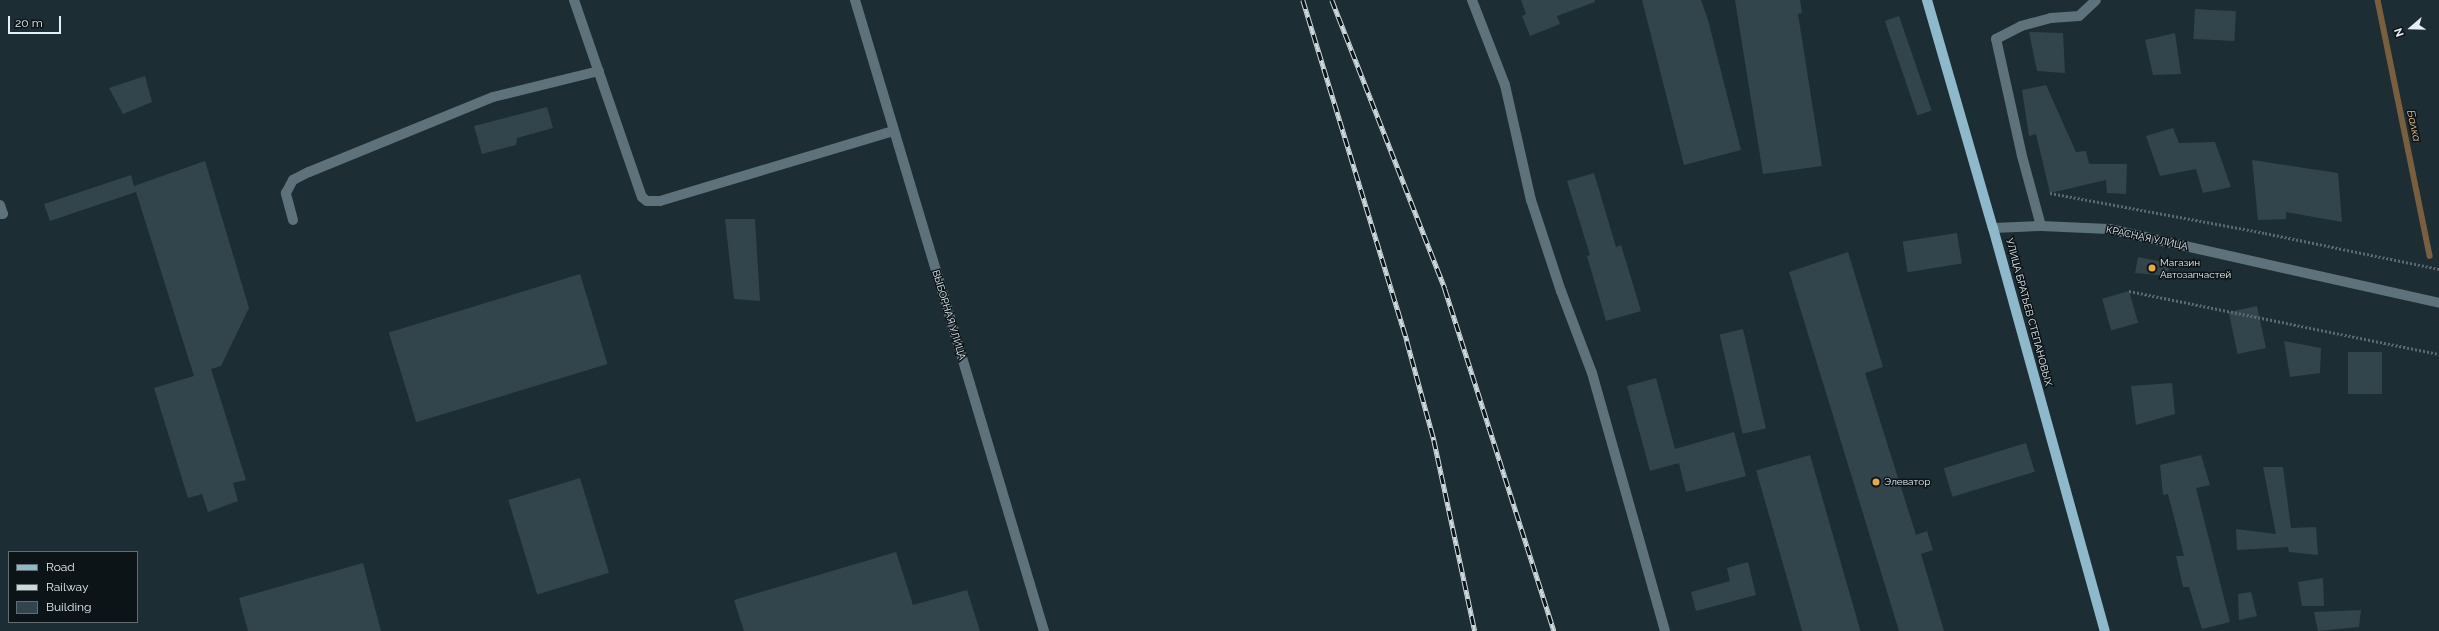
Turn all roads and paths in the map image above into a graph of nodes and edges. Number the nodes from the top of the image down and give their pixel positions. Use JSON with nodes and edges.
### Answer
{"nodes":[{"id":1,"x":574,"y":0,"type":"edge"},
{"id":2,"x":855,"y":0,"type":"edge"},
{"id":3,"x":1472,"y":0,"type":"edge"},
{"id":4,"x":1927,"y":0,"type":"edge"},
{"id":5,"x":2096,"y":0,"type":"edge"},
{"id":6,"x":599,"y":71,"type":"junction"},
{"id":7,"x":894,"y":131,"type":"junction"},
{"id":8,"x":2050,"y":193,"type":"dead end"},
{"id":9,"x":292,"y":220,"type":"dead end"},
{"id":10,"x":2041,"y":226,"type":"junction"},
{"id":11,"x":1993,"y":228,"type":"junction"},
{"id":12,"x":2439,"y":269,"type":"edge"},
{"id":13,"x":2129,"y":291,"type":"dead end"},
{"id":14,"x":2439,"y":303,"type":"edge"},
{"id":15,"x":2439,"y":354,"type":"edge"},
{"id":16,"x":1044,"y":631,"type":"edge"},
{"id":17,"x":1666,"y":631,"type":"edge"},
{"id":18,"x":2105,"y":631,"type":"edge"}],
"edges":[{"from":1,"to":6,"type":"street"},
{"from":2,"to":7,"type":"street","name":"ВЫБОРНАЯ УЛИЦА"},
{"from":3,"to":17,"type":"street"},
{"from":4,"to":11,"type":"main road","name":"УЛИЦА БРАТЬЕВ СТЕПАНОВЫХ"},
{"from":5,"to":10,"type":"street"},
{"from":6,"to":7,"type":"street"},
{"from":6,"to":9,"type":"street"},
{"from":7,"to":16,"type":"street","name":"ВЫБОРНАЯ УЛИЦА"},
{"from":8,"to":12,"type":"path"},
{"from":10,"to":11,"type":"street","name":"КРАСНАЯ УЛИЦА"},
{"from":10,"to":14,"type":"street","name":"КРАСНАЯ УЛИЦА"},
{"from":11,"to":18,"type":"main road","name":"УЛИЦА БРАТЬЕВ СТЕПАНОВЫХ"},
{"from":13,"to":15,"type":"path"}]}
